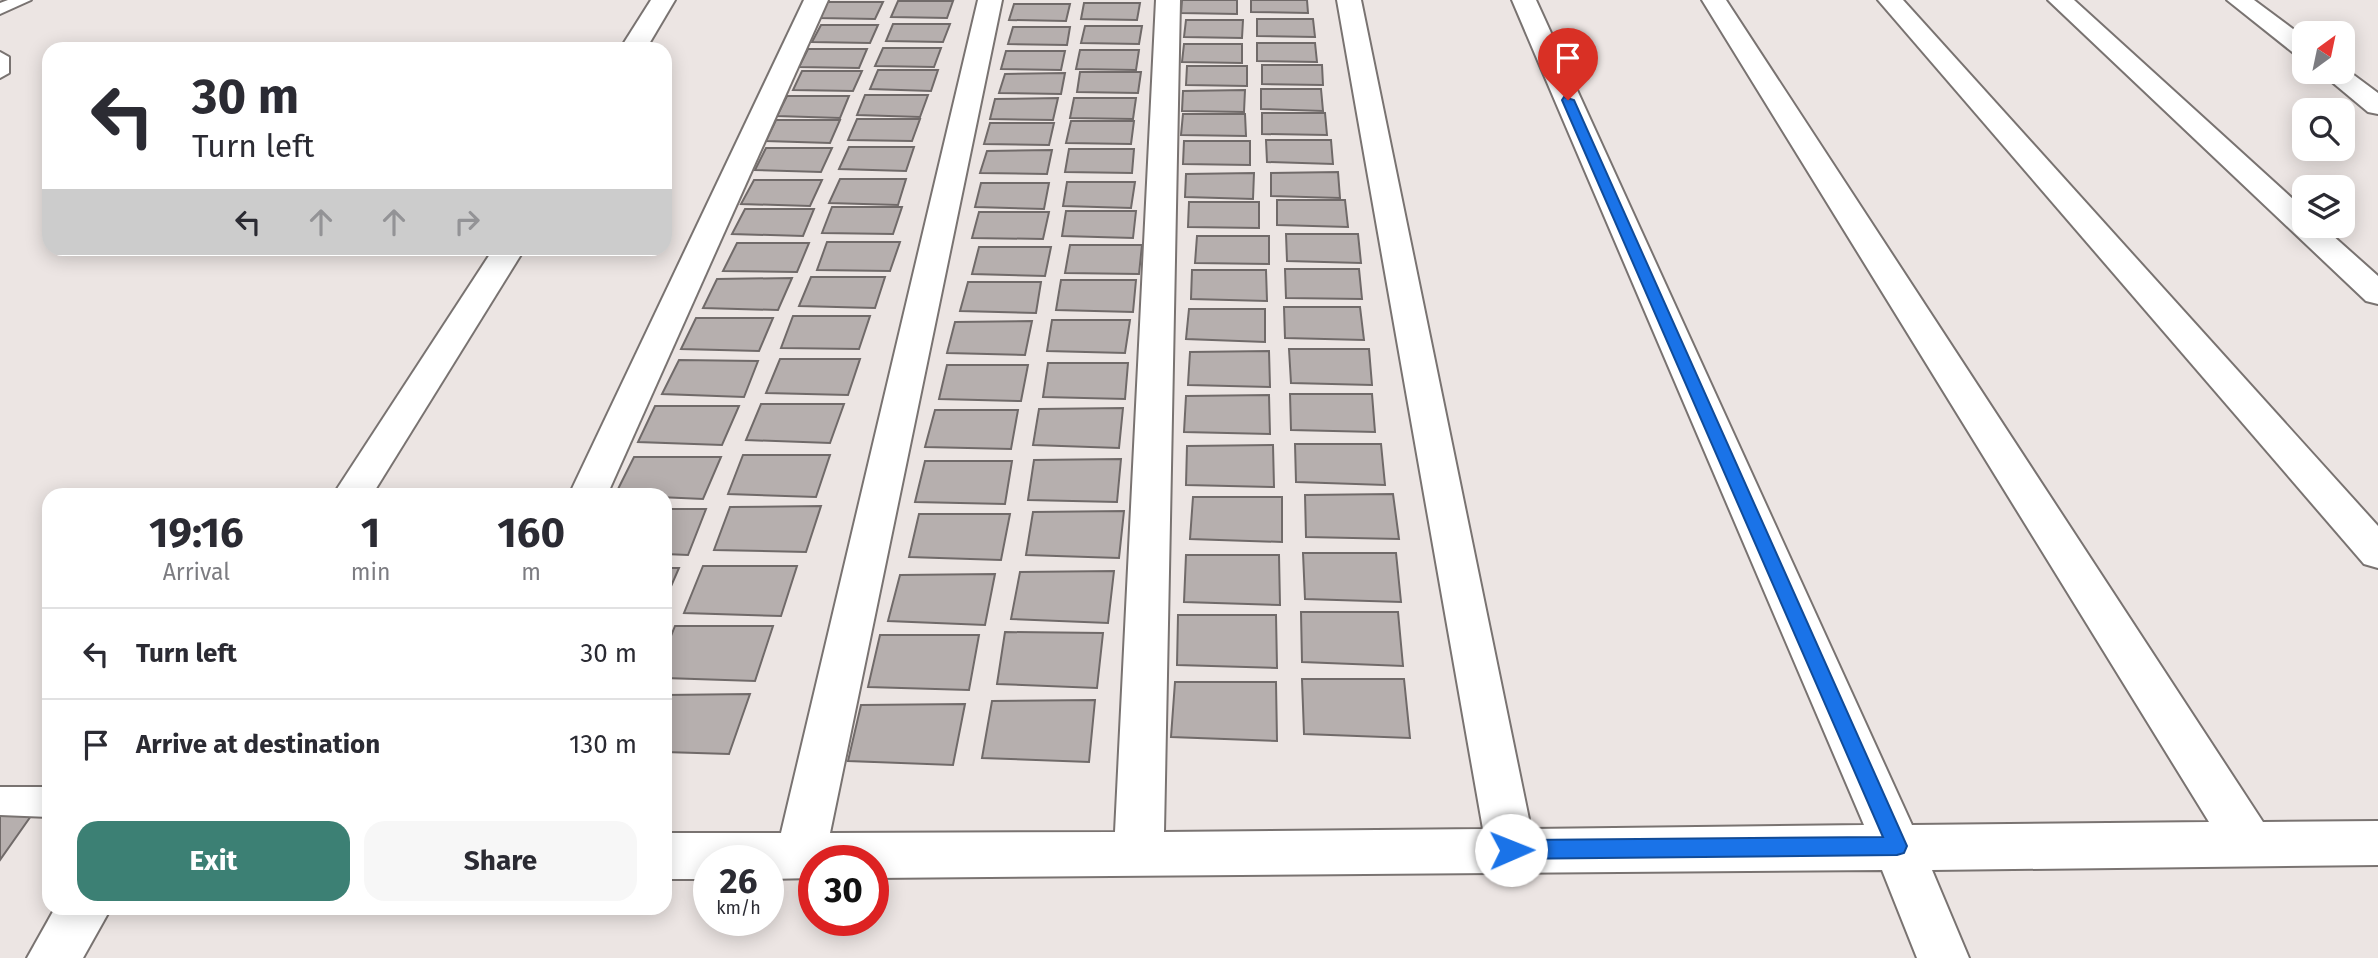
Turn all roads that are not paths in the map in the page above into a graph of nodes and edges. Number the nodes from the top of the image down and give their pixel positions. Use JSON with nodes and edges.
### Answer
{"nodes":[{"id":1,"x":23,"y":0,"type":"edge"},
{"id":2,"x":663,"y":0,"type":"edge"},
{"id":3,"x":816,"y":0,"type":"edge"},
{"id":4,"x":990,"y":0,"type":"edge"},
{"id":5,"x":1168,"y":0,"type":"edge"},
{"id":6,"x":1349,"y":0,"type":"edge"},
{"id":7,"x":1524,"y":0,"type":"edge"},
{"id":8,"x":1714,"y":0,"type":"edge"},
{"id":9,"x":1890,"y":0,"type":"edge"},
{"id":10,"x":2060,"y":0,"type":"edge"},
{"id":11,"x":2239,"y":0,"type":"edge"},
{"id":12,"x":0,"y":9,"type":"edge"},
{"id":13,"x":2292,"y":40,"type":"edge"},
{"id":14,"x":637,"y":42,"type":"edge"},
{"id":15,"x":0,"y":57,"type":"edge"},
{"id":16,"x":0,"y":73,"type":"edge"},
{"id":17,"x":2349,"y":84,"type":"edge"},
{"id":18,"x":2378,"y":106,"type":"edge"},
{"id":19,"x":505,"y":256,"type":"edge"},
{"id":20,"x":2378,"y":294,"type":"edge"},
{"id":21,"x":356,"y":488,"type":"edge"},
{"id":22,"x":591,"y":488,"type":"edge"},
{"id":23,"x":2378,"y":553,"type":"edge"},
{"id":24,"x":0,"y":801,"type":"edge"},
{"id":25,"x":42,"y":802,"type":"edge"},
{"id":26,"x":2248,"y":842,"type":"junction"},
{"id":27,"x":2378,"y":843,"type":"edge"},
{"id":28,"x":803,"y":845,"type":"edge"},
{"id":29,"x":1897,"y":846,"type":"junction"},
{"id":30,"x":1511,"y":850,"type":"junction"},
{"id":31,"x":798,"y":855,"type":"edge"},
{"id":32,"x":889,"y":855,"type":"edge"},
{"id":33,"x":1139,"y":855,"type":"junction"},
{"id":34,"x":672,"y":856,"type":"edge"},
{"id":35,"x":81,"y":915,"type":"edge"},
{"id":36,"x":53,"y":958,"type":"edge"},
{"id":37,"x":1943,"y":958,"type":"edge"}],
"edges":[{"from":1,"to":12,"type":"lane"},
{"from":2,"to":14,"type":"street"},
{"from":3,"to":22,"type":"street"},
{"from":4,"to":28,"type":"street"},
{"from":5,"to":33,"type":"street"},
{"from":6,"to":30,"type":"street"},
{"from":7,"to":29,"type":"street"},
{"from":8,"to":26,"type":"street"},
{"from":9,"to":23,"type":"street"},
{"from":10,"to":20,"type":"street"},
{"from":11,"to":13,"type":"street"},
{"from":15,"to":16,"type":"lane"},
{"from":17,"to":18,"type":"street"},
{"from":19,"to":21,"type":"street"},
{"from":24,"to":25,"type":"lane"},
{"from":26,"to":27,"type":"street"},
{"from":26,"to":29,"type":"street"},
{"from":29,"to":30,"type":"street"},
{"from":29,"to":37,"type":"street"},
{"from":30,"to":33,"type":"street"},
{"from":31,"to":34,"type":"street"},
{"from":32,"to":33,"type":"street"},
{"from":35,"to":36,"type":"street"}]}
